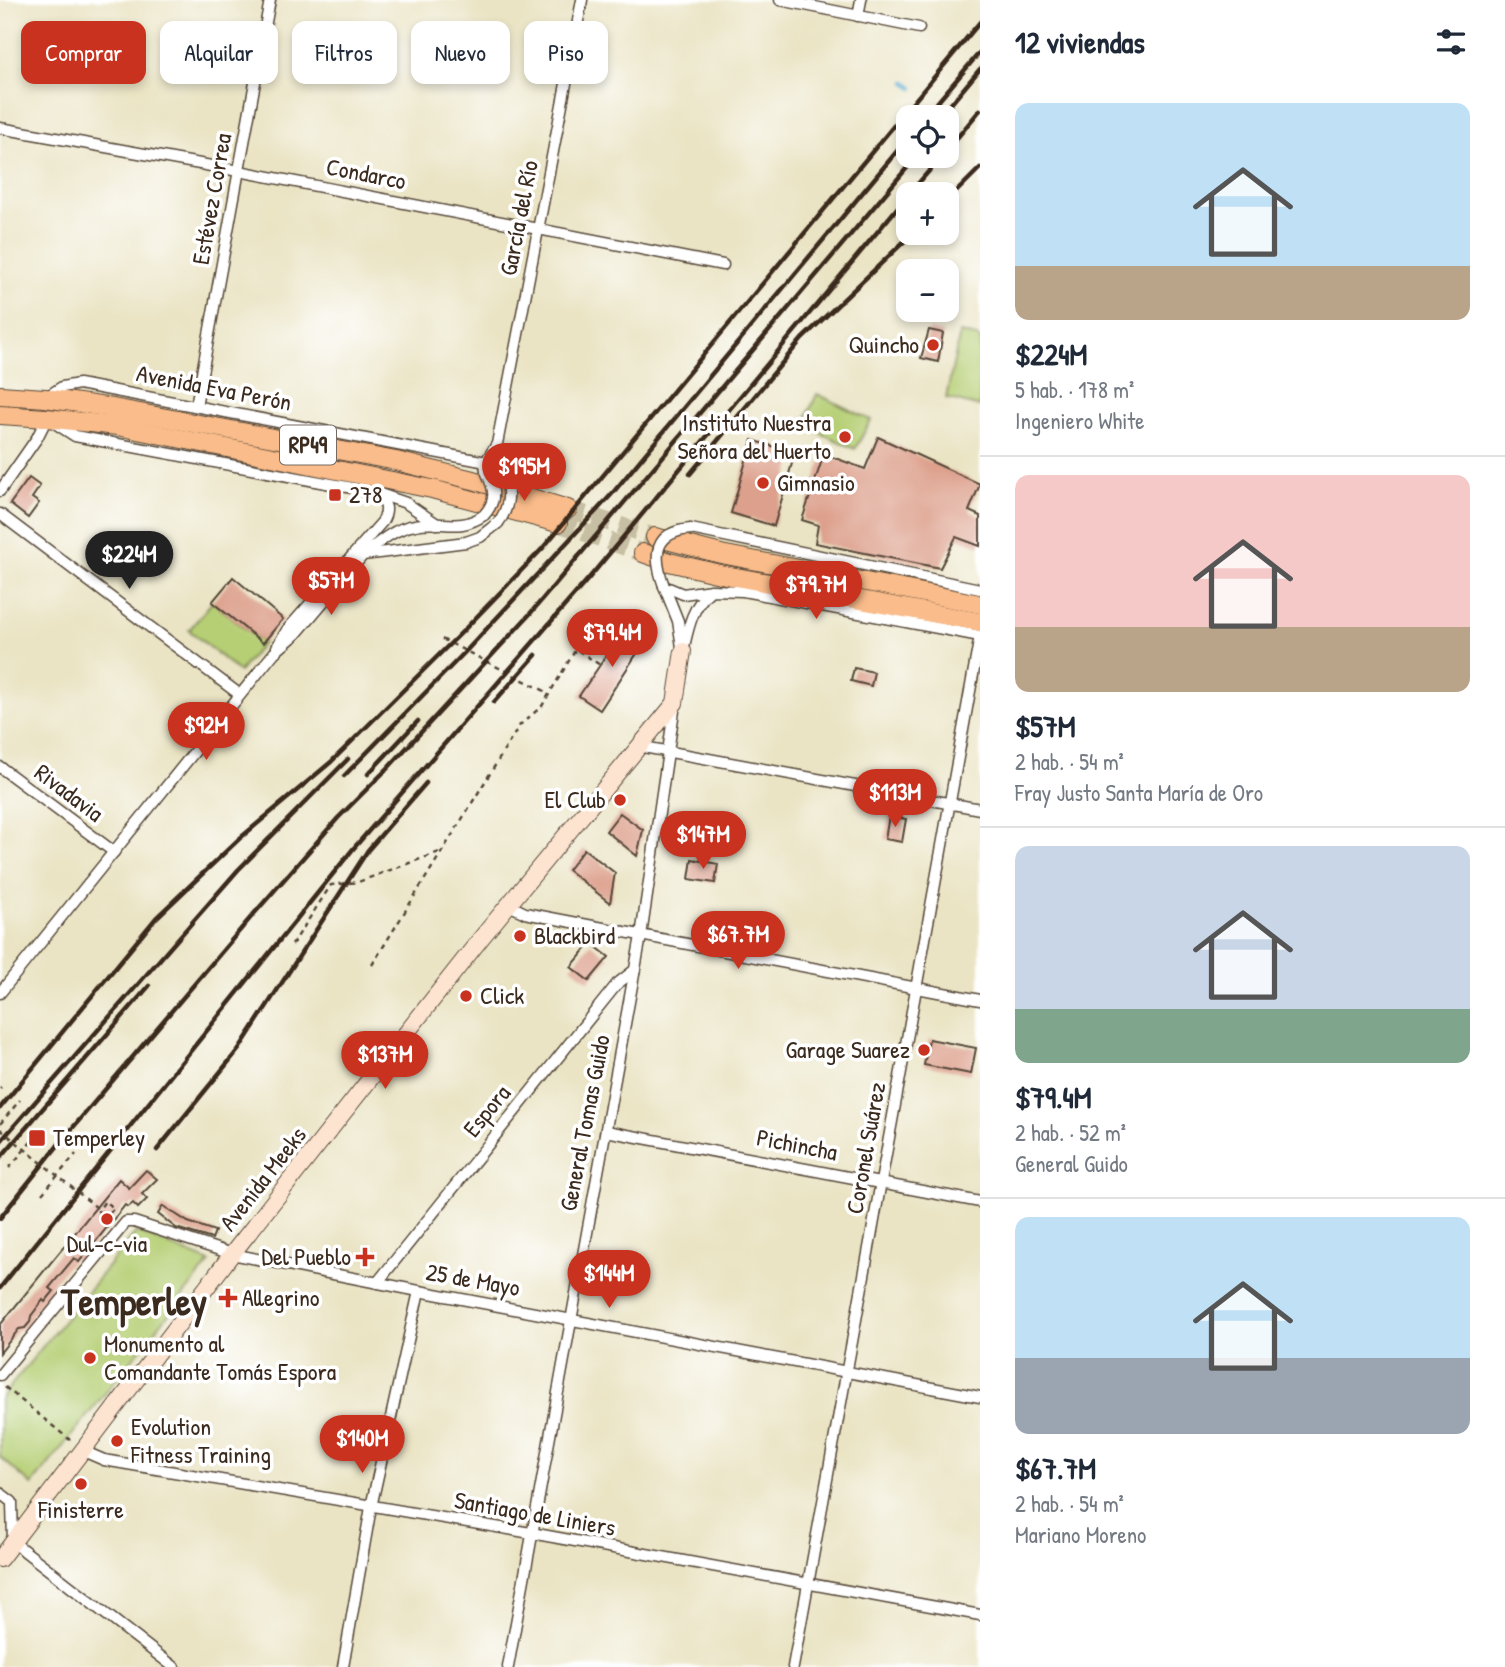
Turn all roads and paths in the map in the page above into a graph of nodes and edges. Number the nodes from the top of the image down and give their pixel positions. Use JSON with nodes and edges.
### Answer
{"nodes":[{"id":1,"x":270,"y":0,"type":"edge"},
{"id":2,"x":582,"y":0,"type":"edge"},
{"id":3,"x":780,"y":0,"type":"edge"},
{"id":4,"x":861,"y":0,"type":"edge"},
{"id":5,"x":858,"y":16,"type":"junction"},
{"id":6,"x":919,"y":28,"type":"dead end"},
{"id":7,"x":0,"y":128,"type":"edge"},
{"id":8,"x":239,"y":171,"type":"junction"},
{"id":9,"x":538,"y":229,"type":"junction"},
{"id":10,"x":723,"y":265,"type":"dead end"},
{"id":11,"x":0,"y":395,"type":"edge"},
{"id":12,"x":45,"y":398,"type":"junction"},
{"id":13,"x":196,"y":406,"type":"junction"},
{"id":14,"x":0,"y":415,"type":"edge"},
{"id":15,"x":47,"y":418,"type":"junction"},
{"id":16,"x":497,"y":444,"type":"junction"},
{"id":17,"x":486,"y":467,"type":"junction"},
{"id":18,"x":503,"y":469,"type":"junction"},
{"id":19,"x":0,"y":491,"type":"edge"},
{"id":20,"x":374,"y":492,"type":"junction"},
{"id":21,"x":0,"y":513,"type":"edge"},
{"id":22,"x":437,"y":524,"type":"junction"},
{"id":23,"x":655,"y":537,"type":"tunnel mouth"},
{"id":24,"x":643,"y":553,"type":"tunnel mouth"},
{"id":25,"x":359,"y":554,"type":"junction"},
{"id":26,"x":664,"y":586,"type":"junction"},
{"id":27,"x":980,"y":589,"type":"edge"},
{"id":28,"x":711,"y":590,"type":"junction"},
{"id":29,"x":980,"y":604,"type":"edge"},
{"id":30,"x":980,"y":622,"type":"edge"},
{"id":31,"x":980,"y":636,"type":"edge"},
{"id":32,"x":442,"y":639,"type":"dead end"},
{"id":33,"x":682,"y":651,"type":"junction"},
{"id":34,"x":600,"y":665,"type":"dead end"},
{"id":35,"x":549,"y":693,"type":"junction"},
{"id":36,"x":239,"y":694,"type":"junction"},
{"id":37,"x":675,"y":703,"type":"junction"},
{"id":38,"x":638,"y":746,"type":"junction"},
{"id":39,"x":668,"y":752,"type":"junction"},
{"id":40,"x":0,"y":767,"type":"edge"},
{"id":41,"x":949,"y":803,"type":"junction"},
{"id":42,"x":980,"y":809,"type":"edge"},
{"id":43,"x":442,"y":851,"type":"junction"},
{"id":44,"x":114,"y":852,"type":"junction"},
{"id":45,"x":509,"y":905,"type":"junction"},
{"id":46,"x":641,"y":936,"type":"junction"},
{"id":47,"x":292,"y":944,"type":"dead end"},
{"id":48,"x":372,"y":965,"type":"dead end"},
{"id":49,"x":635,"y":970,"type":"junction"},
{"id":50,"x":916,"y":988,"type":"junction"},
{"id":51,"x":0,"y":993,"type":"edge"},
{"id":52,"x":980,"y":1000,"type":"edge"},
{"id":53,"x":20,"y":1100,"type":"dead end"},
{"id":54,"x":0,"y":1127,"type":"edge"},
{"id":55,"x":42,"y":1129,"type":"dead end"},
{"id":56,"x":606,"y":1131,"type":"junction"},
{"id":57,"x":25,"y":1149,"type":"junction"},
{"id":58,"x":76,"y":1154,"type":"dead end"},
{"id":59,"x":9,"y":1168,"type":"dead end"},
{"id":60,"x":57,"y":1175,"type":"junction"},
{"id":61,"x":881,"y":1182,"type":"junction"},
{"id":62,"x":42,"y":1194,"type":"dead end"},
{"id":63,"x":980,"y":1202,"type":"edge"},
{"id":64,"x":111,"y":1222,"type":"dead end"},
{"id":65,"x":232,"y":1254,"type":"junction"},
{"id":66,"x":377,"y":1283,"type":"junction"},
{"id":67,"x":419,"y":1291,"type":"junction"},
{"id":68,"x":569,"y":1318,"type":"junction"},
{"id":69,"x":846,"y":1371,"type":"junction"},
{"id":70,"x":0,"y":1375,"type":"edge"},
{"id":71,"x":0,"y":1382,"type":"edge"},
{"id":72,"x":980,"y":1397,"type":"edge"},
{"id":73,"x":83,"y":1451,"type":"junction"},
{"id":74,"x":0,"y":1493,"type":"edge"},
{"id":75,"x":371,"y":1507,"type":"junction"},
{"id":76,"x":531,"y":1533,"type":"junction"},
{"id":77,"x":13,"y":1542,"type":"junction"},
{"id":78,"x":0,"y":1559,"type":"edge"},
{"id":79,"x":808,"y":1586,"type":"junction"},
{"id":80,"x":980,"y":1615,"type":"edge"},
{"id":81,"x":174,"y":1667,"type":"edge"},
{"id":82,"x":343,"y":1667,"type":"edge"},
{"id":83,"x":508,"y":1667,"type":"edge"},
{"id":84,"x":793,"y":1667,"type":"edge"}],
"edges":[{"from":1,"to":8,"type":"street","name":"Estévez Correa"},
{"from":2,"to":9,"type":"street","name":"García del Río"},
{"from":3,"to":5,"type":"street"},
{"from":4,"to":5,"type":"street"},
{"from":5,"to":6,"type":"street"},
{"from":7,"to":8,"type":"street","name":"Condarco"},
{"from":8,"to":9,"type":"street","name":"Condarco"},
{"from":8,"to":13,"type":"street","name":"Estévez Correa"},
{"from":9,"to":10,"type":"street","name":"Condarco"},
{"from":9,"to":16,"type":"street","name":"García del Río"},
{"from":11,"to":12,"type":"main road","number":"RP49"},
{"from":12,"to":13,"type":"street","name":"Avenida Eva Perón"},
{"from":12,"to":15,"type":"main road","number":"RP49"},
{"from":13,"to":17,"type":"street","name":"Avenida Eva Perón"},
{"from":14,"to":15,"type":"main road","number":"RP49"},
{"from":15,"to":19,"type":"street"},
{"from":15,"to":20,"type":"street"},
{"from":16,"to":17,"type":"street","name":"García del Río"},
{"from":16,"to":18,"type":"street","name":"García del Río"},
{"from":17,"to":18,"type":"street","name":"Avenida Eva Perón"},
{"from":17,"to":22,"type":"street","bridge":true},
{"from":18,"to":25,"type":"street","name":"García del Río","bridge":true},
{"from":20,"to":22,"type":"street"},
{"from":20,"to":25,"type":"street"},
{"from":21,"to":36,"type":"street"},
{"from":22,"to":25,"type":"street"},
{"from":23,"to":29,"type":"main road"},
{"from":24,"to":30,"type":"main road"},
{"from":25,"to":36,"type":"street"},
{"from":26,"to":27,"type":"street","bridge":true},
{"from":26,"to":28,"type":"street"},
{"from":26,"to":33,"type":"street"},
{"from":28,"to":31,"type":"street"},
{"from":28,"to":33,"type":"street"},
{"from":31,"to":41,"type":"street","name":"Coronel Suárez"},
{"from":32,"to":35,"type":"path"},
{"from":33,"to":37,"type":"street"},
{"from":34,"to":35,"type":"path"},
{"from":35,"to":43,"type":"path"},
{"from":36,"to":44,"type":"street"},
{"from":37,"to":38,"type":"street","name":"Avenida Meeks"},
{"from":37,"to":39,"type":"street","name":"General Tomas Guido"},
{"from":38,"to":39,"type":"street"},
{"from":38,"to":45,"type":"street","name":"Avenida Meeks"},
{"from":39,"to":41,"type":"street"},
{"from":39,"to":46,"type":"street","name":"General Tomas Guido"},
{"from":40,"to":44,"type":"street","name":"Rivadavia"},
{"from":41,"to":42,"type":"street"},
{"from":41,"to":50,"type":"street","name":"Coronel Suárez"},
{"from":43,"to":47,"type":"path"},
{"from":43,"to":48,"type":"path"},
{"from":44,"to":51,"type":"street"},
{"from":45,"to":46,"type":"street"},
{"from":45,"to":65,"type":"street","name":"Avenida Meeks"},
{"from":46,"to":49,"type":"street","name":"General Tomas Guido"},
{"from":46,"to":50,"type":"street"},
{"from":49,"to":56,"type":"street","name":"General Tomas Guido"},
{"from":49,"to":66,"type":"street","name":"Espora"},
{"from":50,"to":52,"type":"street"},
{"from":50,"to":61,"type":"street","name":"Coronel Suárez"},
{"from":53,"to":54,"type":"path"},
{"from":54,"to":57,"type":"path","bridge":true},
{"from":55,"to":57,"type":"path"},
{"from":56,"to":61,"type":"street","name":"Pichincha"},
{"from":56,"to":68,"type":"street","name":"General Tomas Guido"},
{"from":57,"to":59,"type":"path"},
{"from":57,"to":60,"type":"path","bridge":true},
{"from":58,"to":60,"type":"path"},
{"from":60,"to":62,"type":"path"},
{"from":60,"to":64,"type":"path","bridge":true},
{"from":61,"to":63,"type":"street","name":"Pichincha"},
{"from":61,"to":69,"type":"street","name":"Coronel Suárez"},
{"from":65,"to":66,"type":"street","name":"25 de Mayo"},
{"from":65,"to":70,"type":"street","name":"25 de Mayo"},
{"from":65,"to":73,"type":"street","name":"Avenida Meeks"},
{"from":66,"to":67,"type":"street","name":"25 de Mayo"},
{"from":67,"to":68,"type":"street","name":"25 de Mayo"},
{"from":67,"to":75,"type":"street"},
{"from":68,"to":69,"type":"street","name":"25 de Mayo"},
{"from":68,"to":76,"type":"street","name":"General Tomas Guido"},
{"from":69,"to":72,"type":"street","name":"25 de Mayo"},
{"from":69,"to":79,"type":"street","name":"Coronel Suárez"},
{"from":71,"to":73,"type":"path"},
{"from":73,"to":75,"type":"street","name":"Santiago de Liniers"},
{"from":73,"to":77,"type":"street","name":"Avenida Meeks"},
{"from":74,"to":77,"type":"street"},
{"from":75,"to":76,"type":"street","name":"Santiago de Liniers"},
{"from":75,"to":82,"type":"street"},
{"from":76,"to":79,"type":"street","name":"Santiago de Liniers"},
{"from":76,"to":83,"type":"street","name":"General Tomas Guido"},
{"from":77,"to":78,"type":"street","name":"Avenida Meeks"},
{"from":77,"to":81,"type":"street"},
{"from":79,"to":80,"type":"street","name":"Santiago de Liniers"},
{"from":79,"to":84,"type":"street","name":"Coronel Suárez"}]}
